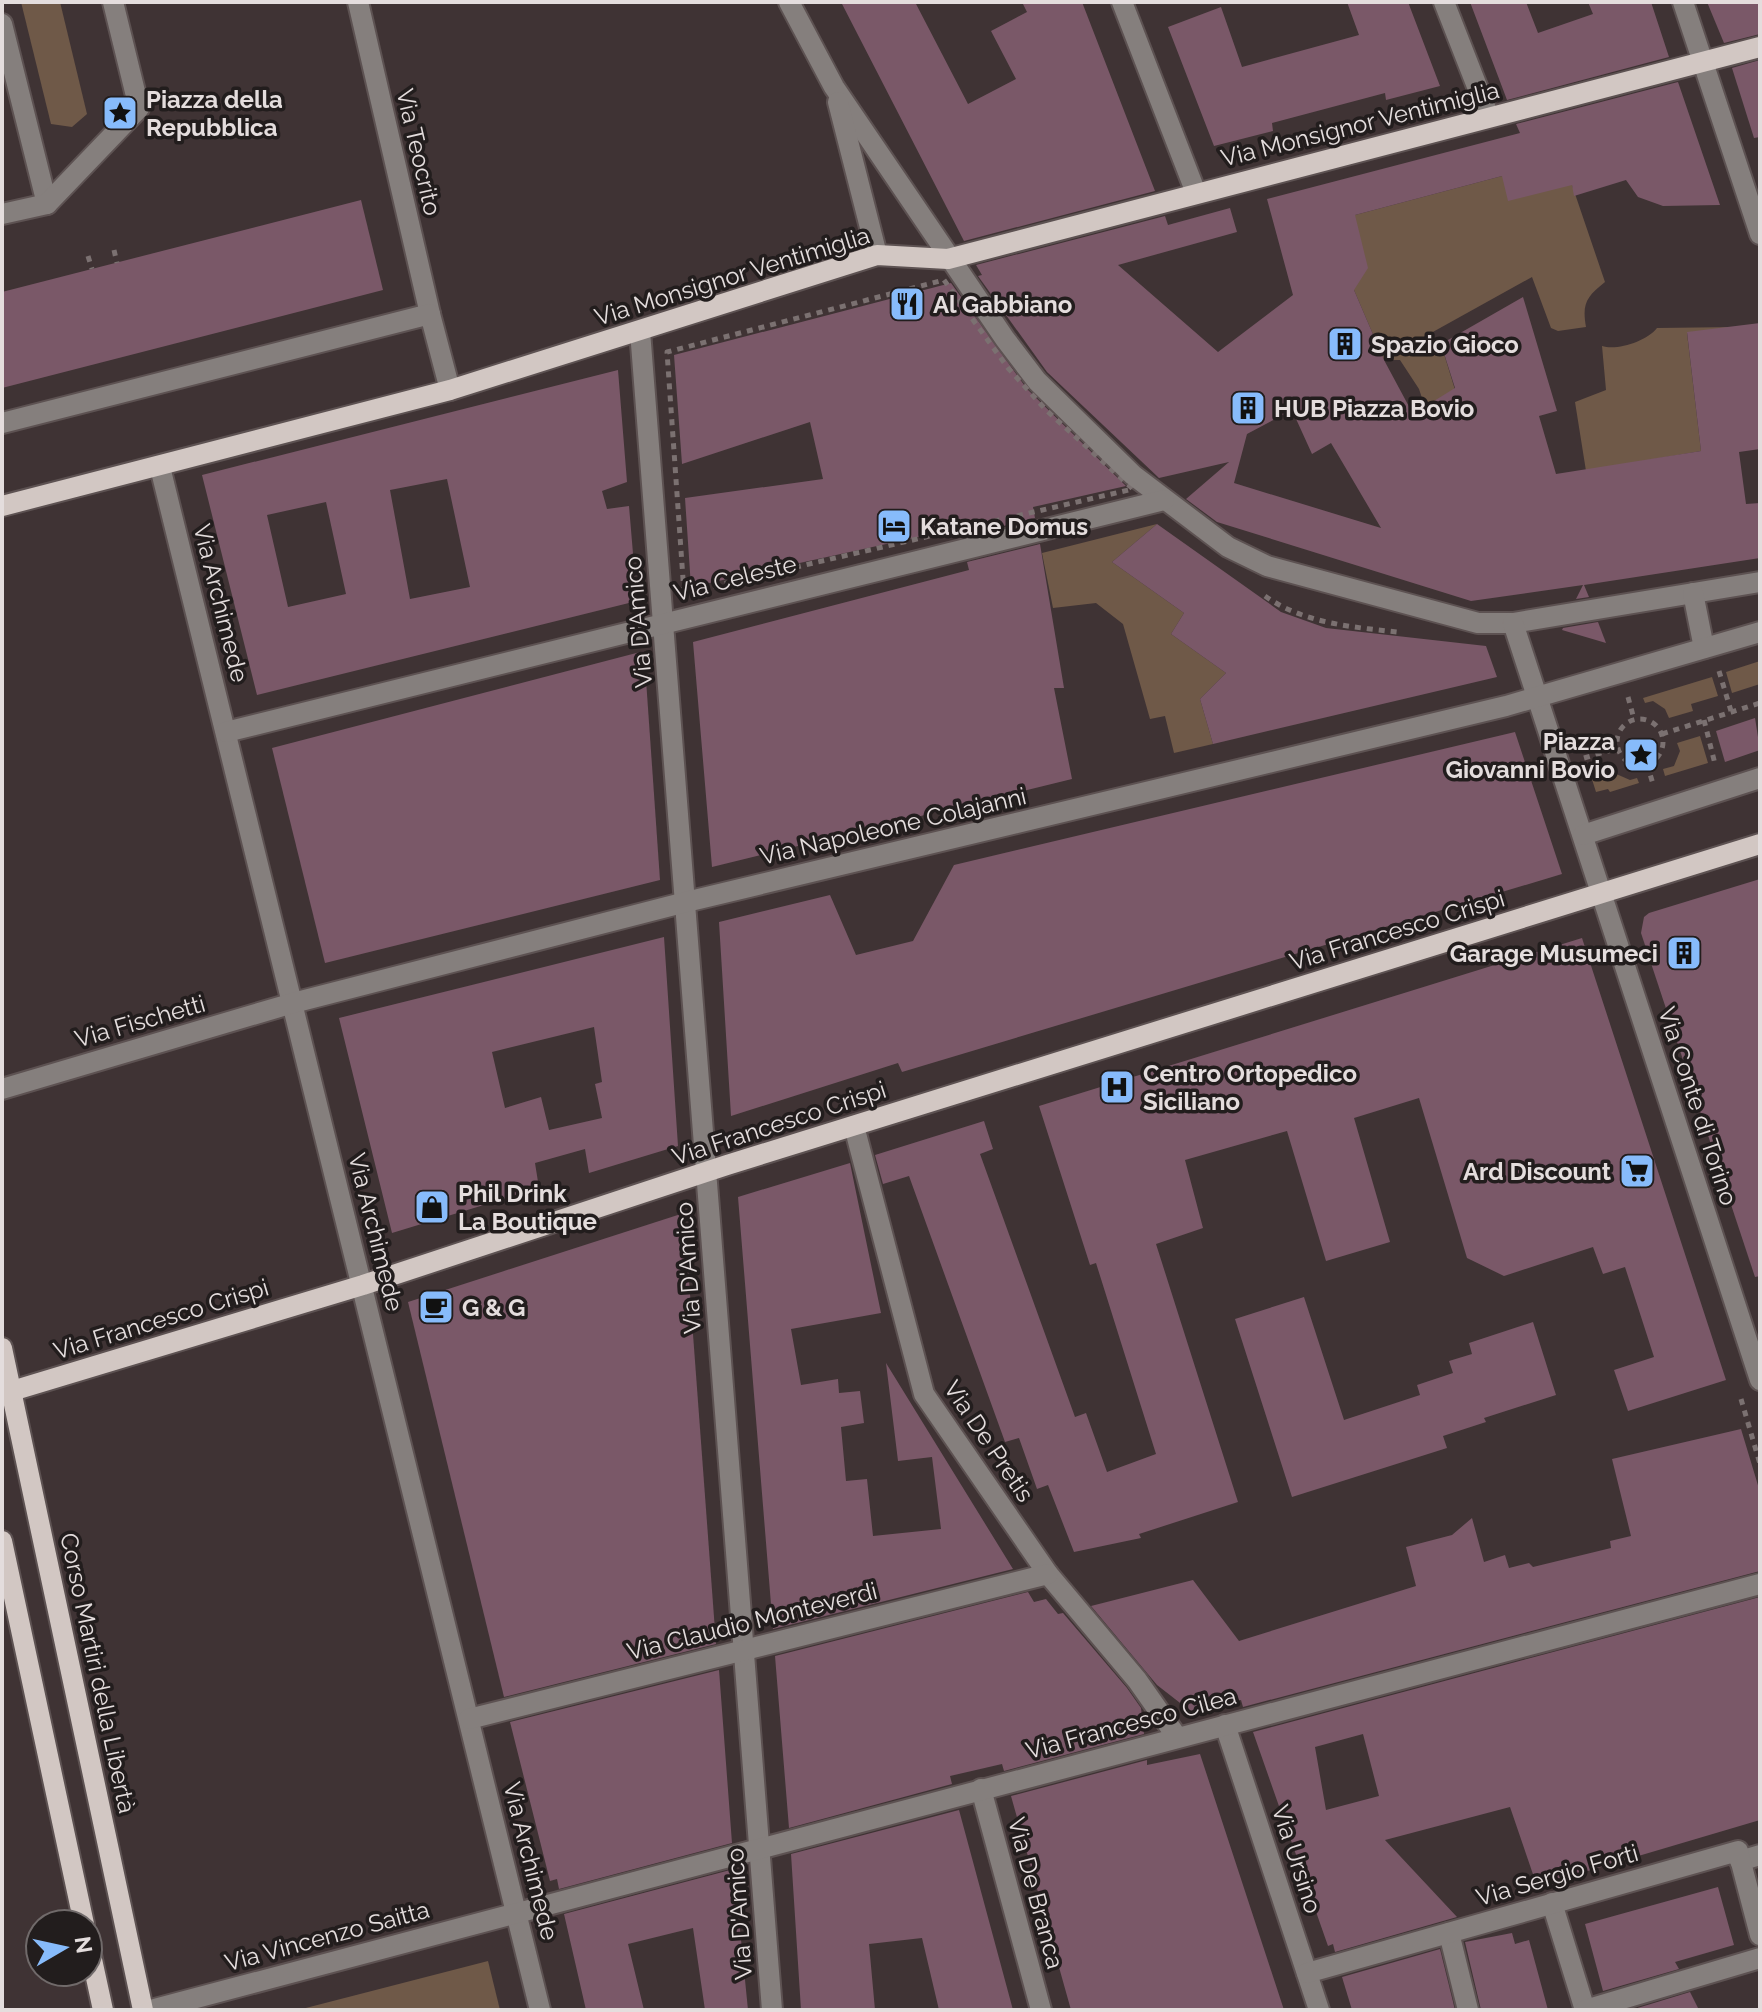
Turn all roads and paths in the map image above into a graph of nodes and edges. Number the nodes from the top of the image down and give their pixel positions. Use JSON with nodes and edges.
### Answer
{"nodes":[{"id":1,"x":113,"y":2,"type":"edge"},
{"id":2,"x":358,"y":2,"type":"edge"},
{"id":3,"x":789,"y":2,"type":"edge"},
{"id":4,"x":1122,"y":2,"type":"edge"},
{"id":5,"x":1444,"y":2,"type":"edge"},
{"id":6,"x":1683,"y":2,"type":"edge"},
{"id":7,"x":2,"y":24,"type":"edge"},
{"id":8,"x":1760,"y":47,"type":"edge"},
{"id":9,"x":1703,"y":62,"type":"junction"},
{"id":10,"x":834,"y":87,"type":"junction"},
{"id":11,"x":1489,"y":117,"type":"junction"},
{"id":12,"x":1196,"y":193,"type":"junction"},
{"id":13,"x":47,"y":204,"type":"junction"},
{"id":14,"x":2,"y":214,"type":"edge"},
{"id":15,"x":1760,"y":234,"type":"edge"},
{"id":16,"x":114,"y":250,"type":"dead end"},
{"id":17,"x":877,"y":255,"type":"junction"},
{"id":18,"x":88,"y":256,"type":"dead end"},
{"id":19,"x":948,"y":259,"type":"junction"},
{"id":20,"x":117,"y":263,"type":"dead end"},
{"id":21,"x":92,"y":269,"type":"dead end"},
{"id":22,"x":430,"y":314,"type":"junction"},
{"id":23,"x":640,"y":331,"type":"junction"},
{"id":24,"x":667,"y":352,"type":"joint"},
{"id":25,"x":450,"y":390,"type":"junction"},
{"id":26,"x":2,"y":423,"type":"edge"},
{"id":27,"x":160,"y":467,"type":"junction"},
{"id":28,"x":1164,"y":500,"type":"junction"},
{"id":29,"x":2,"y":506,"type":"edge"},
{"id":30,"x":1760,"y":582,"type":"edge"},
{"id":31,"x":1257,"y":590,"type":"dead end"},
{"id":32,"x":1693,"y":593,"type":"junction"},
{"id":33,"x":664,"y":622,"type":"junction"},
{"id":34,"x":1513,"y":623,"type":"junction"},
{"id":35,"x":1760,"y":632,"type":"edge"},
{"id":36,"x":1409,"y":633,"type":"dead end"},
{"id":37,"x":1704,"y":648,"type":"junction"},
{"id":38,"x":1717,"y":666,"type":"dead end"},
{"id":39,"x":1643,"y":690,"type":"dead end"},
{"id":40,"x":1538,"y":697,"type":"junction"},
{"id":41,"x":1615,"y":699,"type":"dead end"},
{"id":42,"x":1759,"y":705,"type":"edge"},
{"id":43,"x":1731,"y":712,"type":"junction"},
{"id":44,"x":1704,"y":720,"type":"junction"},
{"id":45,"x":226,"y":732,"type":"junction"},
{"id":46,"x":1662,"y":734,"type":"junction"},
{"id":47,"x":1618,"y":748,"type":"junction"},
{"id":48,"x":1577,"y":760,"type":"dead end"},
{"id":49,"x":1647,"y":764,"type":"junction"},
{"id":50,"x":1702,"y":770,"type":"dead end"},
{"id":51,"x":1760,"y":778,"type":"edge"},
{"id":52,"x":1665,"y":781,"type":"dead end"},
{"id":53,"x":1653,"y":784,"type":"junction"},
{"id":54,"x":1640,"y":788,"type":"dead end"},
{"id":55,"x":1583,"y":835,"type":"junction"},
{"id":56,"x":1760,"y":844,"type":"edge"},
{"id":57,"x":1603,"y":894,"type":"junction"},
{"id":58,"x":686,"y":902,"type":"junction"},
{"id":59,"x":293,"y":1003,"type":"junction"},
{"id":60,"x":2,"y":1089,"type":"edge"},
{"id":61,"x":854,"y":1126,"type":"junction"},
{"id":62,"x":707,"y":1172,"type":"junction"},
{"id":63,"x":363,"y":1285,"type":"junction"},
{"id":64,"x":2,"y":1348,"type":"edge"},
{"id":65,"x":1760,"y":1380,"type":"edge"},
{"id":66,"x":1737,"y":1386,"type":"dead end"},
{"id":67,"x":7,"y":1392,"type":"edge"},
{"id":68,"x":1760,"y":1464,"type":"edge"},
{"id":69,"x":2,"y":1541,"type":"edge"},
{"id":70,"x":1048,"y":1574,"type":"junction"},
{"id":71,"x":1760,"y":1584,"type":"edge"},
{"id":72,"x":744,"y":1650,"type":"junction"},
{"id":73,"x":469,"y":1719,"type":"junction"},
{"id":74,"x":1225,"y":1725,"type":"junction"},
{"id":75,"x":1177,"y":1737,"type":"junction"},
{"id":76,"x":981,"y":1789,"type":"junction"},
{"id":77,"x":760,"y":1848,"type":"junction"},
{"id":78,"x":1750,"y":1858,"type":"edge"},
{"id":79,"x":1552,"y":1903,"type":"junction"},
{"id":80,"x":81,"y":1908,"type":"edge"},
{"id":81,"x":516,"y":1911,"type":"junction"},
{"id":82,"x":1449,"y":1933,"type":"junction"},
{"id":83,"x":1760,"y":1935,"type":"edge"},
{"id":84,"x":1760,"y":1958,"type":"edge"},
{"id":85,"x":1307,"y":1973,"type":"junction"},
{"id":86,"x":98,"y":1988,"type":"edge"},
{"id":87,"x":103,"y":2010,"type":"edge"},
{"id":88,"x":143,"y":2010,"type":"edge"},
{"id":89,"x":151,"y":2010,"type":"edge"},
{"id":90,"x":540,"y":2010,"type":"edge"},
{"id":91,"x":772,"y":2010,"type":"edge"},
{"id":92,"x":1041,"y":2010,"type":"edge"},
{"id":93,"x":1319,"y":2010,"type":"edge"},
{"id":94,"x":1468,"y":2010,"type":"edge"},
{"id":95,"x":1585,"y":2010,"type":"edge"}],
"edges":[{"from":1,"to":13,"type":"street"},
{"from":2,"to":22,"type":"street","name":"Via Teocrito"},
{"from":3,"to":10,"type":"street"},
{"from":4,"to":12,"type":"street"},
{"from":5,"to":11,"type":"street"},
{"from":6,"to":9,"type":"street"},
{"from":7,"to":13,"type":"street"},
{"from":8,"to":9,"type":"main road","name":"Via Monsignor Ventimiglia"},
{"from":9,"to":11,"type":"main road","name":"Via Monsignor Ventimiglia"},
{"from":9,"to":15,"type":"street"},
{"from":10,"to":17,"type":"street"},
{"from":10,"to":19,"type":"street"},
{"from":11,"to":12,"type":"main road","name":"Via Monsignor Ventimiglia"},
{"from":12,"to":19,"type":"main road","name":"Via Monsignor Ventimiglia"},
{"from":13,"to":14,"type":"street"},
{"from":16,"to":20,"type":"path"},
{"from":17,"to":19,"type":"main road","name":"Via Monsignor Ventimiglia"},
{"from":17,"to":23,"type":"main road","name":"Via Monsignor Ventimiglia"},
{"from":18,"to":21,"type":"path"},
{"from":19,"to":28,"type":"street"},
{"from":22,"to":25,"type":"street","name":"Via Teocrito"},
{"from":22,"to":26,"type":"street"},
{"from":23,"to":25,"type":"main road","name":"Via Monsignor Ventimiglia"},
{"from":23,"to":33,"type":"street","name":"Via D'Amico"},
{"from":24,"to":24,"type":"path"},
{"from":25,"to":27,"type":"main road","name":"Via Monsignor Ventimiglia"},
{"from":27,"to":29,"type":"main road","name":"Via Monsignor Ventimiglia"},
{"from":27,"to":45,"type":"street","name":"Via Archimede"},
{"from":28,"to":33,"type":"street","name":"Via Celeste"},
{"from":28,"to":34,"type":"street"},
{"from":30,"to":32,"type":"street"},
{"from":31,"to":36,"type":"path"},
{"from":32,"to":34,"type":"street"},
{"from":32,"to":37,"type":"street"},
{"from":33,"to":45,"type":"street","name":"Via Celeste"},
{"from":33,"to":58,"type":"street","name":"Via D'Amico"},
{"from":34,"to":40,"type":"street"},
{"from":35,"to":37,"type":"street"},
{"from":37,"to":40,"type":"street"},
{"from":38,"to":43,"type":"path"},
{"from":39,"to":41,"type":"path"},
{"from":40,"to":55,"type":"street"},
{"from":40,"to":58,"type":"street","name":"Via Napoleone Colajanni"},
{"from":42,"to":43,"type":"path"},
{"from":43,"to":44,"type":"path"},
{"from":44,"to":46,"type":"path"},
{"from":44,"to":50,"type":"path"},
{"from":45,"to":59,"type":"street","name":"Via Archimede"},
{"from":46,"to":47,"type":"path"},
{"from":46,"to":49,"type":"path"},
{"from":47,"to":48,"type":"path"},
{"from":47,"to":49,"type":"path"},
{"from":49,"to":53,"type":"path"},
{"from":51,"to":55,"type":"street"},
{"from":52,"to":53,"type":"path"},
{"from":53,"to":54,"type":"path"},
{"from":55,"to":57,"type":"street","name":"Via Conte di Torino"},
{"from":56,"to":57,"type":"main road"},
{"from":57,"to":61,"type":"main road","name":"Via Francesco Crispi"},
{"from":57,"to":65,"type":"street","name":"Via Conte di Torino"},
{"from":58,"to":59,"type":"street","name":"Via Napoleone Colajanni"},
{"from":58,"to":62,"type":"street","name":"Via D'Amico"},
{"from":59,"to":60,"type":"street","name":"Via Fischetti"},
{"from":59,"to":63,"type":"street","name":"Via Archimede"},
{"from":61,"to":62,"type":"main road","name":"Via Francesco Crispi"},
{"from":61,"to":70,"type":"street","name":"Via De Pretis"},
{"from":62,"to":63,"type":"main road","name":"Via Francesco Crispi"},
{"from":62,"to":72,"type":"street","name":"Via D'Amico"},
{"from":63,"to":67,"type":"main road","name":"Via Francesco Crispi"},
{"from":63,"to":73,"type":"street","name":"Via Archimede"},
{"from":64,"to":67,"type":"main road","name":"Corso Martiri della Libertà"},
{"from":66,"to":68,"type":"path"},
{"from":67,"to":88,"type":"main road","name":"Corso Martiri della Libertà"},
{"from":69,"to":80,"type":"main road"},
{"from":70,"to":72,"type":"street","name":"Via Claudio Monteverdi"},
{"from":70,"to":75,"type":"street","name":"Via De Pretis"},
{"from":71,"to":74,"type":"street","name":"Via Francesco Cilea"},
{"from":72,"to":73,"type":"street","name":"Via Claudio Monteverdi"},
{"from":72,"to":77,"type":"street","name":"Via D'Amico"},
{"from":73,"to":81,"type":"street","name":"Via Archimede"},
{"from":74,"to":75,"type":"street","name":"Via Francesco Cilea"},
{"from":74,"to":85,"type":"street","name":"Via Ursino"},
{"from":75,"to":76,"type":"street","name":"Via Francesco Cilea"},
{"from":76,"to":77,"type":"street","name":"Via Francesco Cilea"},
{"from":76,"to":92,"type":"street","name":"Via De Branca"},
{"from":77,"to":81,"type":"street","name":"Via Francesco Cilea"},
{"from":77,"to":91,"type":"street","name":"Via D'Amico"},
{"from":78,"to":79,"type":"street","name":"Via Sergio Forti"},
{"from":78,"to":83,"type":"street","name":"Via Sergio Forti"},
{"from":79,"to":82,"type":"street","name":"Via Sergio Forti"},
{"from":79,"to":95,"type":"street"},
{"from":81,"to":89,"type":"street","name":"Via Vincenzo Saitta"},
{"from":81,"to":90,"type":"street","name":"Via Archimede"},
{"from":82,"to":85,"type":"street","name":"Via Sergio Forti"},
{"from":82,"to":94,"type":"street"},
{"from":84,"to":95,"type":"street"},
{"from":85,"to":93,"type":"street","name":"Via Ursino"},
{"from":86,"to":87,"type":"main road"}]}
